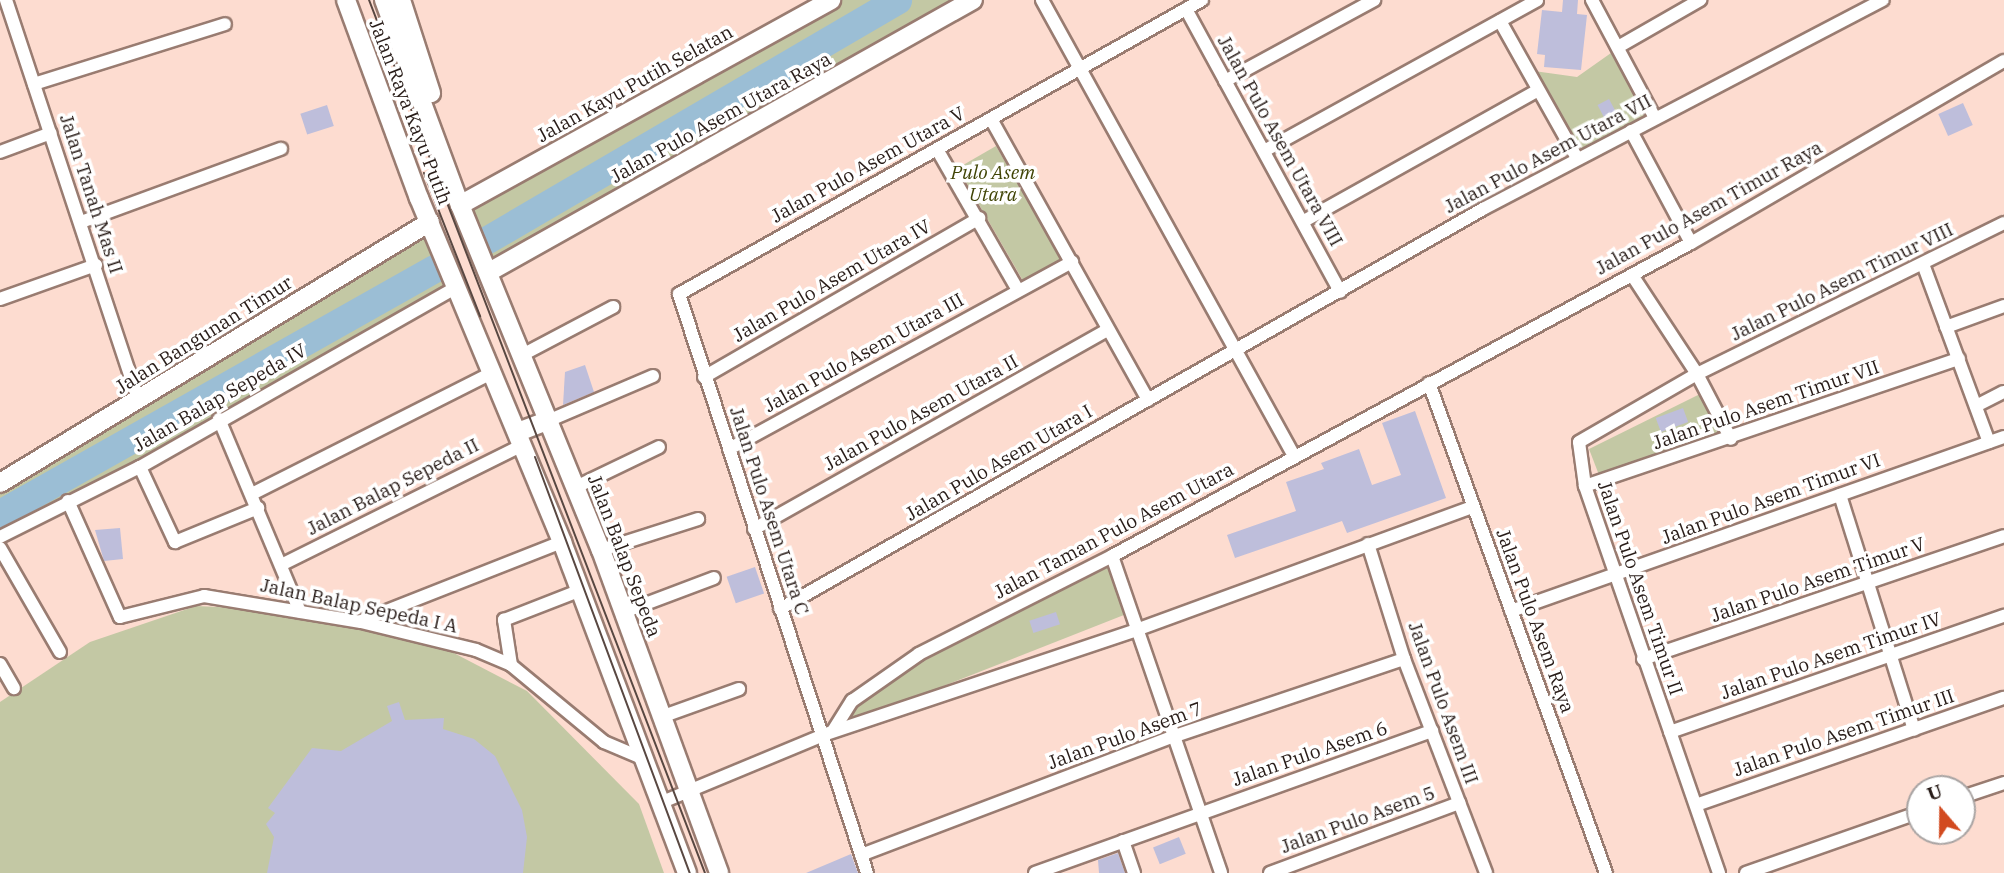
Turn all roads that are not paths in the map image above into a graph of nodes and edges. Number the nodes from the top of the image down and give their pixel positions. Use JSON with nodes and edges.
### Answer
{"nodes":[{"id":1,"x":346,"y":0,"type":"edge"},
{"id":2,"x":398,"y":0,"type":"edge"},
{"id":3,"x":831,"y":0,"type":"edge"},
{"id":4,"x":973,"y":0,"type":"edge"},
{"id":5,"x":1042,"y":0,"type":"edge"},
{"id":6,"x":1202,"y":0,"type":"edge"},
{"id":7,"x":1374,"y":0,"type":"edge"},
{"id":8,"x":1537,"y":0,"type":"edge"},
{"id":9,"x":1592,"y":0,"type":"edge"},
{"id":10,"x":1700,"y":0,"type":"edge"},
{"id":11,"x":1883,"y":0,"type":"edge"},
{"id":12,"x":4,"y":2,"type":"edge"},
{"id":13,"x":1186,"y":9,"type":"junction"},
{"id":14,"x":1500,"y":21,"type":"junction"},
{"id":15,"x":225,"y":24,"type":"dead end"},
{"id":16,"x":1618,"y":47,"type":"junction"},
{"id":17,"x":2004,"y":61,"type":"edge"},
{"id":18,"x":1079,"y":67,"type":"junction"},
{"id":19,"x":1225,"y":80,"type":"junction"},
{"id":20,"x":34,"y":84,"type":"junction"},
{"id":21,"x":1538,"y":90,"type":"junction"},
{"id":22,"x":1655,"y":118,"type":"junction"},
{"id":23,"x":991,"y":120,"type":"junction"},
{"id":24,"x":1631,"y":131,"type":"junction"},
{"id":25,"x":51,"y":134,"type":"junction"},
{"id":26,"x":281,"y":149,"type":"dead end"},
{"id":27,"x":938,"y":150,"type":"junction"},
{"id":28,"x":1264,"y":151,"type":"junction"},
{"id":29,"x":0,"y":152,"type":"edge"},
{"id":30,"x":1577,"y":158,"type":"junction"},
{"id":31,"x":463,"y":213,"type":"junction"},
{"id":32,"x":979,"y":218,"type":"junction"},
{"id":33,"x":1304,"y":221,"type":"junction"},
{"id":34,"x":81,"y":222,"type":"junction"},
{"id":35,"x":2004,"y":223,"type":"edge"},
{"id":36,"x":434,"y":230,"type":"junction"},
{"id":37,"x":1691,"y":243,"type":"junction"},
{"id":38,"x":1072,"y":262,"type":"junction"},
{"id":39,"x":1923,"y":264,"type":"junction"},
{"id":40,"x":96,"y":265,"type":"junction"},
{"id":41,"x":486,"y":265,"type":"junction"},
{"id":42,"x":1632,"y":275,"type":"junction"},
{"id":43,"x":454,"y":280,"type":"junction"},
{"id":44,"x":1018,"y":290,"type":"junction"},
{"id":45,"x":1340,"y":292,"type":"junction"},
{"id":46,"x":0,"y":299,"type":"edge"},
{"id":47,"x":680,"y":299,"type":"joint"},
{"id":48,"x":2004,"y":306,"type":"edge"},
{"id":49,"x":613,"y":307,"type":"dead end"},
{"id":50,"x":1946,"y":327,"type":"junction"},
{"id":51,"x":1107,"y":330,"type":"junction"},
{"id":52,"x":1237,"y":351,"type":"junction"},
{"id":53,"x":524,"y":354,"type":"junction"},
{"id":54,"x":1959,"y":359,"type":"junction"},
{"id":55,"x":494,"y":372,"type":"junction"},
{"id":56,"x":1697,"y":374,"type":"junction"},
{"id":57,"x":653,"y":376,"type":"dead end"},
{"id":58,"x":704,"y":377,"type":"junction"},
{"id":59,"x":1429,"y":383,"type":"junction"},
{"id":60,"x":2004,"y":391,"type":"edge"},
{"id":61,"x":138,"y":400,"type":"junction"},
{"id":62,"x":1148,"y":400,"type":"junction"},
{"id":63,"x":1976,"y":406,"type":"junction"},
{"id":64,"x":219,"y":419,"type":"junction"},
{"id":65,"x":550,"y":421,"type":"junction"},
{"id":66,"x":2004,"y":437,"type":"edge"},
{"id":67,"x":520,"y":439,"type":"junction"},
{"id":68,"x":1731,"y":439,"type":"junction"},
{"id":69,"x":1989,"y":442,"type":"junction"},
{"id":70,"x":659,"y":447,"type":"dead end"},
{"id":71,"x":729,"y":449,"type":"junction"},
{"id":72,"x":1294,"y":456,"type":"junction"},
{"id":73,"x":140,"y":467,"type":"junction"},
{"id":74,"x":0,"y":483,"type":"edge"},
{"id":75,"x":1585,"y":486,"type":"junction"},
{"id":76,"x":576,"y":487,"type":"junction"},
{"id":77,"x":252,"y":494,"type":"junction"},
{"id":78,"x":1840,"y":495,"type":"junction"},
{"id":79,"x":68,"y":501,"type":"junction"},
{"id":80,"x":1473,"y":507,"type":"junction"},
{"id":81,"x":258,"y":508,"type":"junction"},
{"id":82,"x":698,"y":519,"type":"dead end"},
{"id":83,"x":754,"y":529,"type":"junction"},
{"id":84,"x":2004,"y":536,"type":"edge"},
{"id":85,"x":0,"y":537,"type":"edge"},
{"id":86,"x":562,"y":542,"type":"junction"},
{"id":87,"x":1368,"y":544,"type":"junction"},
{"id":88,"x":0,"y":548,"type":"edge"},
{"id":89,"x":601,"y":550,"type":"junction"},
{"id":90,"x":1112,"y":556,"type":"junction"},
{"id":91,"x":281,"y":565,"type":"junction"},
{"id":92,"x":1615,"y":575,"type":"junction"},
{"id":93,"x":714,"y":578,"type":"dead end"},
{"id":94,"x":1868,"y":584,"type":"junction"},
{"id":95,"x":581,"y":590,"type":"junction"},
{"id":96,"x":780,"y":609,"type":"junction"},
{"id":97,"x":1511,"y":611,"type":"junction"},
{"id":98,"x":300,"y":612,"type":"junction"},
{"id":99,"x":624,"y":612,"type":"junction"},
{"id":100,"x":2004,"y":616,"type":"edge"},
{"id":101,"x":361,"y":622,"type":"junction"},
{"id":102,"x":1136,"y":630,"type":"junction"},
{"id":103,"x":60,"y":652,"type":"dead end"},
{"id":104,"x":1891,"y":656,"type":"junction"},
{"id":105,"x":1404,"y":659,"type":"junction"},
{"id":106,"x":1643,"y":659,"type":"junction"},
{"id":107,"x":0,"y":664,"type":"edge"},
{"id":108,"x":511,"y":665,"type":"junction"},
{"id":109,"x":13,"y":688,"type":"dead end"},
{"id":110,"x":739,"y":689,"type":"dead end"},
{"id":111,"x":2004,"y":698,"type":"edge"},
{"id":112,"x":662,"y":717,"type":"junction"},
{"id":113,"x":1914,"y":730,"type":"junction"},
{"id":114,"x":1432,"y":732,"type":"junction"},
{"id":115,"x":1670,"y":732,"type":"junction"},
{"id":116,"x":828,"y":733,"type":"junction"},
{"id":117,"x":1172,"y":737,"type":"junction"},
{"id":118,"x":644,"y":759,"type":"junction"},
{"id":119,"x":2004,"y":783,"type":"edge"},
{"id":120,"x":690,"y":792,"type":"junction"},
{"id":121,"x":1976,"y":792,"type":"edge"},
{"id":122,"x":660,"y":803,"type":"junction"},
{"id":123,"x":1459,"y":803,"type":"junction"},
{"id":124,"x":1696,"y":805,"type":"junction"},
{"id":125,"x":1200,"y":813,"type":"junction"},
{"id":126,"x":1906,"y":817,"type":"edge"},
{"id":127,"x":1123,"y":841,"type":"junction"},
{"id":128,"x":861,"y":855,"type":"junction"},
{"id":129,"x":687,"y":873,"type":"edge"},
{"id":130,"x":719,"y":873,"type":"edge"},
{"id":131,"x":867,"y":873,"type":"edge"},
{"id":132,"x":1035,"y":873,"type":"edge"},
{"id":133,"x":1134,"y":873,"type":"edge"},
{"id":134,"x":1221,"y":873,"type":"edge"},
{"id":135,"x":1270,"y":873,"type":"edge"},
{"id":136,"x":1486,"y":873,"type":"edge"},
{"id":137,"x":1606,"y":873,"type":"edge"},
{"id":138,"x":1719,"y":873,"type":"edge"},
{"id":139,"x":1746,"y":873,"type":"edge"}],
"edges":[{"from":1,"to":36,"type":"main road","name":"Jalan Raya Kayu Putih"},
{"from":2,"to":31,"type":"main road","name":"Jalan Raya Kayu Putih"},
{"from":3,"to":31,"type":"main road","name":"Jalan Kayu Putih Selatan"},
{"from":4,"to":41,"type":"main road","name":"Jalan Pulo Asem Utara Raya"},
{"from":5,"to":18,"type":"street"},
{"from":6,"to":13,"type":"street","name":"Jalan Pulo Asem Utara V"},
{"from":7,"to":19,"type":"street"},
{"from":8,"to":14,"type":"street"},
{"from":9,"to":16,"type":"street"},
{"from":10,"to":16,"type":"street"},
{"from":11,"to":22,"type":"street","name":"Jalan Pulo Asem Utara VII"},
{"from":12,"to":20,"type":"street","name":"Jalan Tanah Mas II"},
{"from":13,"to":18,"type":"street","name":"Jalan Pulo Asem Utara V"},
{"from":13,"to":19,"type":"street","name":"Jalan Pulo Asem Utara VIII"},
{"from":14,"to":21,"type":"street"},
{"from":14,"to":28,"type":"street"},
{"from":15,"to":20,"type":"street"},
{"from":16,"to":22,"type":"street"},
{"from":17,"to":37,"type":"street","name":"Jalan Pulo Asem Timur Raya"},
{"from":18,"to":23,"type":"street","name":"Jalan Pulo Asem Utara V"},
{"from":18,"to":52,"type":"street"},
{"from":19,"to":28,"type":"street","name":"Jalan Pulo Asem Utara VIII"},
{"from":20,"to":25,"type":"street","name":"Jalan Tanah Mas II"},
{"from":21,"to":30,"type":"street"},
{"from":21,"to":33,"type":"street"},
{"from":22,"to":24,"type":"street","name":"Jalan Pulo Asem Utara VII"},
{"from":23,"to":27,"type":"street","name":"Jalan Pulo Asem Utara V"},
{"from":23,"to":38,"type":"street"},
{"from":24,"to":30,"type":"street","name":"Jalan Pulo Asem Utara VII"},
{"from":24,"to":37,"type":"street"},
{"from":25,"to":29,"type":"street"},
{"from":25,"to":34,"type":"street","name":"Jalan Tanah Mas II"},
{"from":26,"to":34,"type":"street"},
{"from":27,"to":32,"type":"street"},
{"from":27,"to":47,"type":"street","name":"Jalan Pulo Asem Utara V"},
{"from":28,"to":33,"type":"street","name":"Jalan Pulo Asem Utara VIII"},
{"from":30,"to":45,"type":"street","name":"Jalan Pulo Asem Utara VII"},
{"from":31,"to":41,"type":"main road","name":"Jalan Raya Kayu Putih"},
{"from":32,"to":44,"type":"street"},
{"from":32,"to":58,"type":"street","name":"Jalan Pulo Asem Utara IV"},
{"from":33,"to":45,"type":"street","name":"Jalan Pulo Asem Utara VIII"},
{"from":34,"to":40,"type":"street","name":"Jalan Tanah Mas II"},
{"from":35,"to":39,"type":"street","name":"Jalan Pulo Asem Timur VIII"},
{"from":36,"to":43,"type":"main road","name":"Jalan Raya Kayu Putih"},
{"from":36,"to":61,"type":"main road","name":"Jalan Bangunan Timur"},
{"from":37,"to":42,"type":"street","name":"Jalan Pulo Asem Timur Raya"},
{"from":38,"to":44,"type":"street","name":"Jalan Pulo Asem Utara III"},
{"from":38,"to":51,"type":"street"},
{"from":39,"to":50,"type":"street"},
{"from":39,"to":56,"type":"street","name":"Jalan Pulo Asem Timur VIII"},
{"from":40,"to":46,"type":"street"},
{"from":40,"to":61,"type":"street","name":"Jalan Tanah Mas II"},
{"from":41,"to":53,"type":"main road","name":"Jalan Balap Sepeda"},
{"from":42,"to":56,"type":"street"},
{"from":42,"to":59,"type":"street","name":"Jalan Pulo Asem Timur Raya"},
{"from":43,"to":55,"type":"main road"},
{"from":43,"to":64,"type":"street","name":"Jalan Balap Sepeda IV"},
{"from":44,"to":71,"type":"street","name":"Jalan Pulo Asem Utara III"},
{"from":45,"to":52,"type":"street","name":"Jalan Pulo Asem Utara VII"},
{"from":47,"to":58,"type":"street","name":"Jalan Pulo Asem Utara C"},
{"from":48,"to":50,"type":"street"},
{"from":49,"to":53,"type":"street"},
{"from":50,"to":54,"type":"street"},
{"from":51,"to":62,"type":"street"},
{"from":51,"to":83,"type":"street","name":"Jalan Pulo Asem Utara II"},
{"from":52,"to":62,"type":"street","name":"Jalan Pulo Asem Utara I"},
{"from":52,"to":72,"type":"street"},
{"from":53,"to":65,"type":"main road","name":"Jalan Balap Sepeda"},
{"from":54,"to":63,"type":"street"},
{"from":54,"to":68,"type":"street","name":"Jalan Pulo Asem Timur VII"},
{"from":55,"to":67,"type":"main road"},
{"from":55,"to":77,"type":"street"},
{"from":56,"to":68,"type":"street"},
{"from":56,"to":75,"type":"street","name":"Jalan Pulo Asem Timur II"},
{"from":57,"to":65,"type":"street"},
{"from":58,"to":71,"type":"street","name":"Jalan Pulo Asem Utara C"},
{"from":59,"to":72,"type":"street","name":"Jalan Taman Pulo Asem Utara"},
{"from":59,"to":80,"type":"street","name":"Jalan Pulo Asem Raya"},
{"from":60,"to":63,"type":"street"},
{"from":61,"to":74,"type":"main road","name":"Jalan Bangunan Timur"},
{"from":62,"to":96,"type":"street","name":"Jalan Pulo Asem Utara I"},
{"from":63,"to":69,"type":"street"},
{"from":64,"to":73,"type":"street","name":"Jalan Balap Sepeda IV"},
{"from":64,"to":77,"type":"street"},
{"from":65,"to":67,"type":"main road"},
{"from":65,"to":76,"type":"main road","name":"Jalan Balap Sepeda"},
{"from":66,"to":69,"type":"street","name":"Jalan Pulo Asem Timur VI"},
{"from":67,"to":86,"type":"main road"},
{"from":67,"to":91,"type":"street","name":"Jalan Balap Sepeda II"},
{"from":68,"to":75,"type":"street","name":"Jalan Pulo Asem Timur VII"},
{"from":69,"to":78,"type":"street","name":"Jalan Pulo Asem Timur VI"},
{"from":70,"to":76,"type":"street"},
{"from":71,"to":83,"type":"street","name":"Jalan Pulo Asem Utara C"},
{"from":72,"to":90,"type":"street","name":"Jalan Taman Pulo Asem Utara"},
{"from":73,"to":79,"type":"street","name":"Jalan Balap Sepeda IV"},
{"from":73,"to":81,"type":"street"},
{"from":75,"to":92,"type":"street","name":"Jalan Pulo Asem Timur II"},
{"from":76,"to":89,"type":"main road","name":"Jalan Balap Sepeda"},
{"from":77,"to":81,"type":"street"},
{"from":78,"to":92,"type":"street","name":"Jalan Pulo Asem Timur VI"},
{"from":78,"to":94,"type":"street"},
{"from":79,"to":85,"type":"street","name":"Jalan Balap Sepeda IV"},
{"from":79,"to":98,"type":"street","name":"Jalan Balap Sepeda I A"},
{"from":80,"to":87,"type":"street"},
{"from":80,"to":97,"type":"street","name":"Jalan Pulo Asem Raya"},
{"from":81,"to":91,"type":"street"},
{"from":82,"to":89,"type":"street"},
{"from":83,"to":96,"type":"street","name":"Jalan Pulo Asem Utara C"},
{"from":84,"to":94,"type":"street","name":"Jalan Pulo Asem Timur V"},
{"from":86,"to":95,"type":"main road"},
{"from":86,"to":101,"type":"street"},
{"from":87,"to":102,"type":"street"},
{"from":87,"to":105,"type":"street","name":"Jalan Pulo Asem III"},
{"from":88,"to":103,"type":"street"},
{"from":89,"to":99,"type":"main road","name":"Jalan Balap Sepeda"},
{"from":90,"to":102,"type":"street"},
{"from":90,"to":116,"type":"street","name":"Jalan Taman Pulo Asem Utara"},
{"from":91,"to":98,"type":"street"},
{"from":92,"to":97,"type":"street","name":"Jalan Pulo Asem Timur VI"},
{"from":92,"to":106,"type":"street","name":"Jalan Pulo Asem Timur II"},
{"from":93,"to":99,"type":"street"},
{"from":94,"to":104,"type":"street"},
{"from":94,"to":106,"type":"street","name":"Jalan Pulo Asem Timur V"},
{"from":95,"to":108,"type":"street"},
{"from":95,"to":118,"type":"main road"},
{"from":96,"to":116,"type":"street","name":"Jalan Pulo Asem Utara C"},
{"from":97,"to":137,"type":"street","name":"Jalan Pulo Asem Raya"},
{"from":98,"to":101,"type":"street","name":"Jalan Balap Sepeda I A"},
{"from":99,"to":112,"type":"main road","name":"Jalan Balap Sepeda"},
{"from":100,"to":104,"type":"street","name":"Jalan Pulo Asem Timur IV"},
{"from":101,"to":108,"type":"street","name":"Jalan Balap Sepeda I A"},
{"from":102,"to":116,"type":"street"},
{"from":102,"to":117,"type":"street"},
{"from":104,"to":113,"type":"street"},
{"from":104,"to":115,"type":"street","name":"Jalan Pulo Asem Timur IV"},
{"from":105,"to":114,"type":"street","name":"Jalan Pulo Asem III"},
{"from":105,"to":117,"type":"street","name":"Jalan Pulo Asem 7"},
{"from":106,"to":115,"type":"street","name":"Jalan Pulo Asem Timur II"},
{"from":107,"to":109,"type":"street"},
{"from":108,"to":118,"type":"street","name":"Jalan Balap Sepeda I A"},
{"from":110,"to":112,"type":"street"},
{"from":111,"to":113,"type":"street","name":"Jalan Pulo Asem Timur III"},
{"from":112,"to":120,"type":"main road","name":"Jalan Balap Sepeda"},
{"from":113,"to":124,"type":"street","name":"Jalan Pulo Asem Timur III"},
{"from":114,"to":123,"type":"street","name":"Jalan Pulo Asem III"},
{"from":114,"to":125,"type":"street","name":"Jalan Pulo Asem 6"},
{"from":115,"to":124,"type":"street","name":"Jalan Pulo Asem Timur II"},
{"from":116,"to":120,"type":"street"},
{"from":116,"to":128,"type":"street","name":"Jalan Pulo Asem Utara C"},
{"from":117,"to":125,"type":"street"},
{"from":117,"to":128,"type":"street","name":"Jalan Pulo Asem 7"},
{"from":118,"to":122,"type":"main road"},
{"from":119,"to":121,"type":"street"},
{"from":120,"to":122,"type":"street"},
{"from":120,"to":130,"type":"main road","name":"Jalan Balap Sepeda"},
{"from":122,"to":129,"type":"main road"},
{"from":123,"to":135,"type":"street","name":"Jalan Pulo Asem 5"},
{"from":123,"to":136,"type":"street","name":"Jalan Pulo Asem III"},
{"from":124,"to":138,"type":"street","name":"Jalan Pulo Asem Timur II"},
{"from":125,"to":127,"type":"street","name":"Jalan Pulo Asem 6"},
{"from":125,"to":134,"type":"street"},
{"from":126,"to":139,"type":"street"},
{"from":127,"to":132,"type":"street","name":"Jalan Pulo Asem 6"},
{"from":127,"to":133,"type":"street"},
{"from":128,"to":131,"type":"street","name":"Jalan Pulo Asem Utara C"}]}
